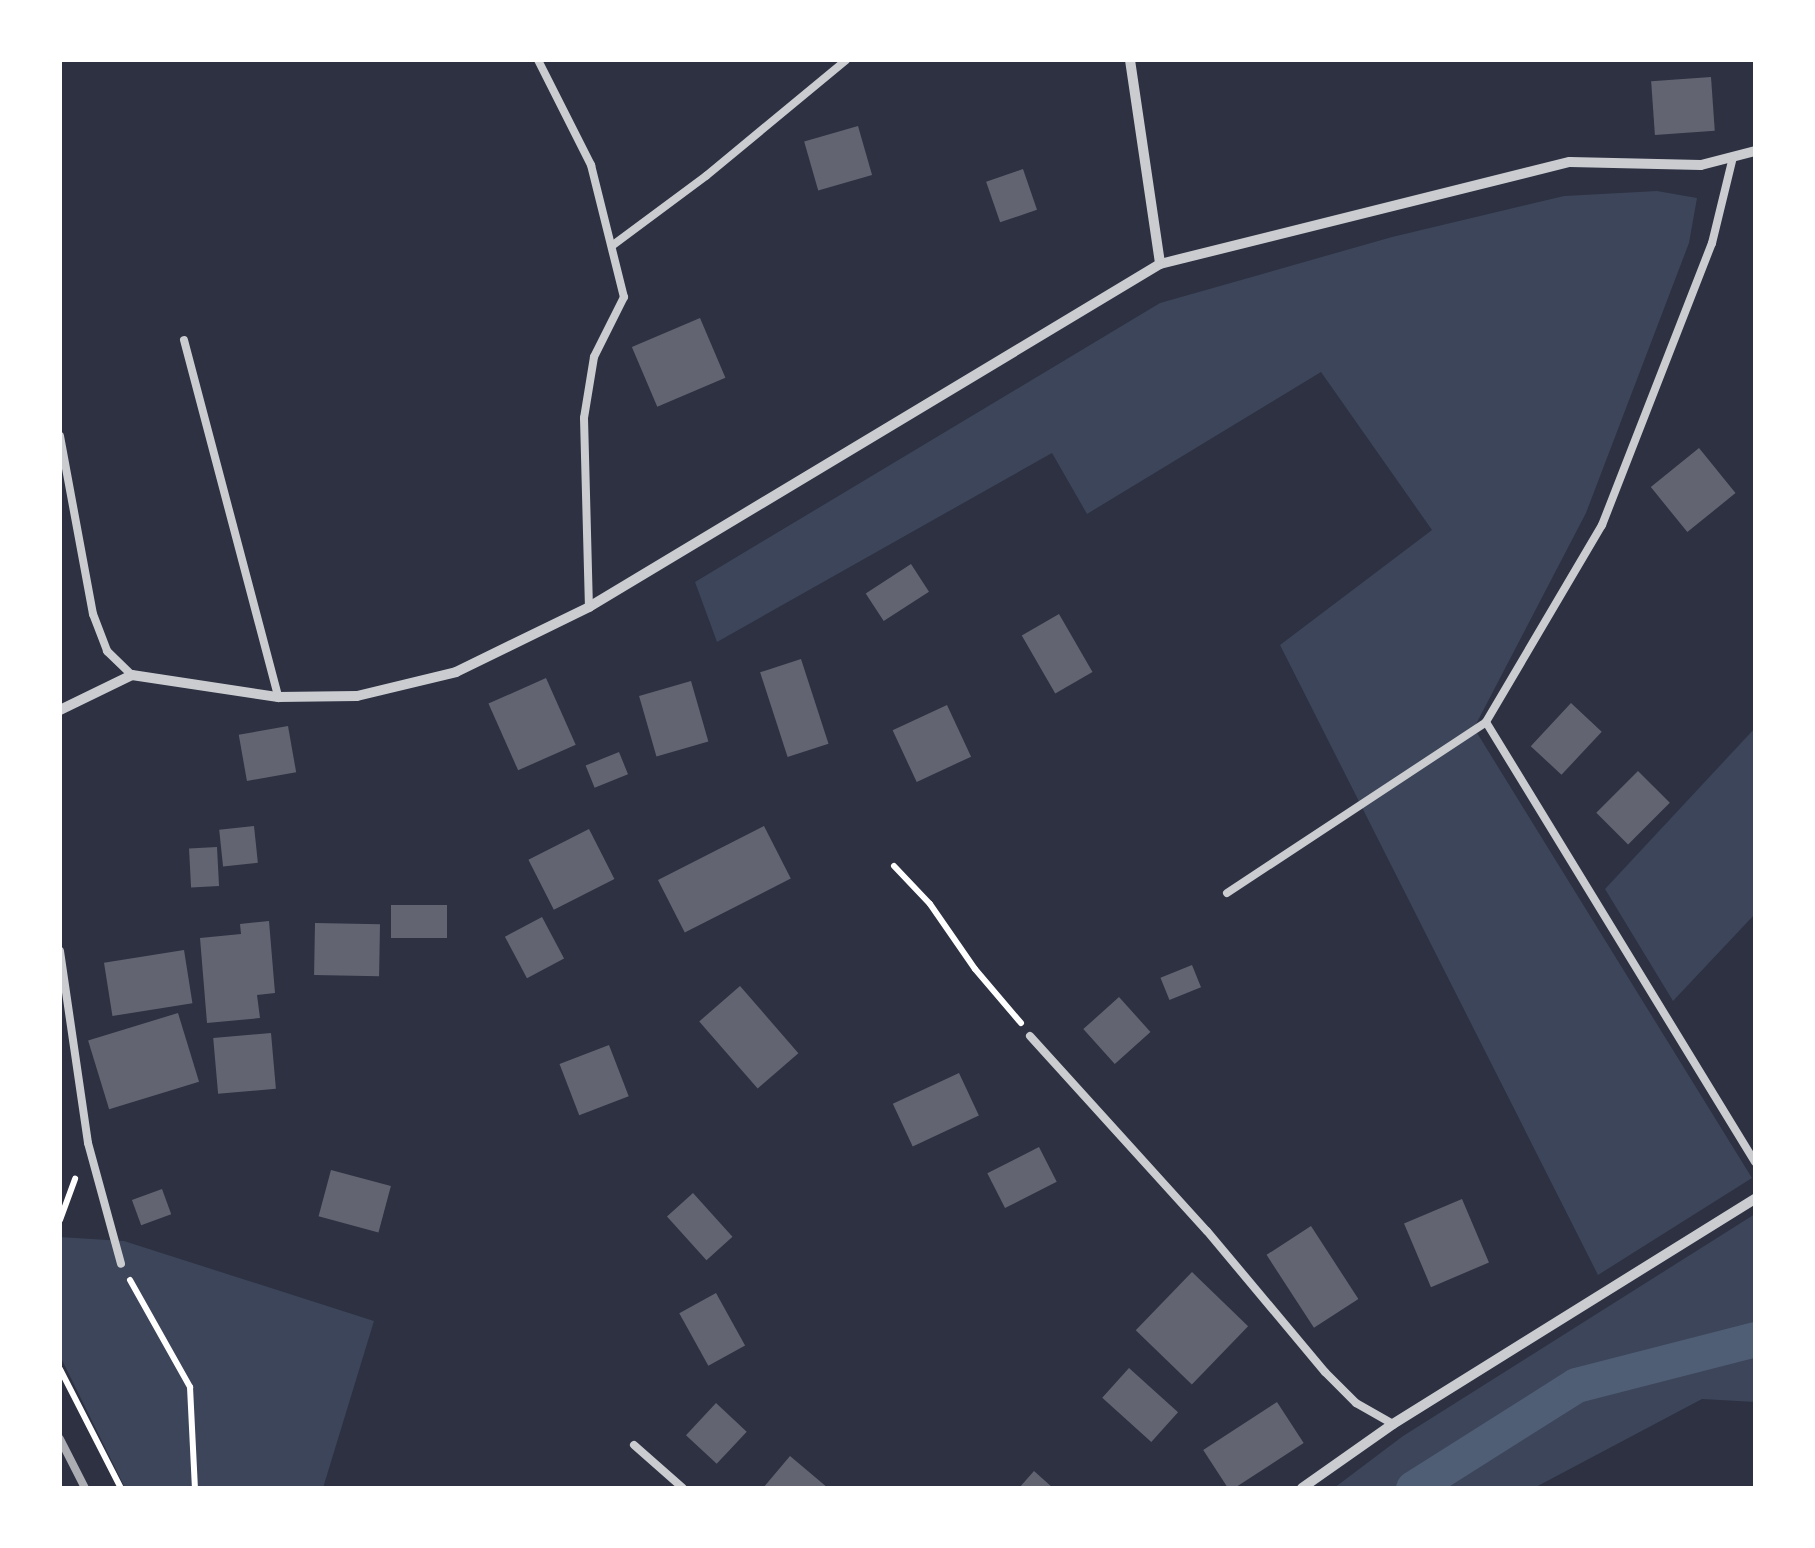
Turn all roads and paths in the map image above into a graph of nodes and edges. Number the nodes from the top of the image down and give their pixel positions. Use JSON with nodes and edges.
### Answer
{"nodes":[{"id":1,"x":538,"y":60,"type":"edge"},
{"id":2,"x":846,"y":60,"type":"edge"},
{"id":3,"x":1130,"y":60,"type":"edge"},
{"id":4,"x":1755,"y":151,"type":"edge"},
{"id":5,"x":1733,"y":157,"type":"junction"},
{"id":6,"x":613,"y":245,"type":"junction"},
{"id":7,"x":1160,"y":264,"type":"junction"},
{"id":8,"x":184,"y":340,"type":"dead end"},
{"id":9,"x":60,"y":436,"type":"edge"},
{"id":10,"x":589,"y":607,"type":"junction"},
{"id":11,"x":132,"y":676,"type":"junction"},
{"id":12,"x":278,"y":696,"type":"junction"},
{"id":13,"x":60,"y":710,"type":"edge"},
{"id":14,"x":1486,"y":722,"type":"junction"},
{"id":15,"x":894,"y":866,"type":"dead end"},
{"id":16,"x":1227,"y":893,"type":"dead end"},
{"id":17,"x":60,"y":951,"type":"edge"},
{"id":18,"x":1030,"y":1036,"type":"joint"},
{"id":19,"x":1755,"y":1162,"type":"edge"},
{"id":20,"x":1755,"y":1199,"type":"edge"},
{"id":21,"x":121,"y":1264,"type":"joint"},
{"id":22,"x":60,"y":1369,"type":"edge"},
{"id":23,"x":1393,"y":1424,"type":"junction"},
{"id":24,"x":634,"y":1445,"type":"dead end"},
{"id":25,"x":120,"y":1488,"type":"edge"},
{"id":26,"x":195,"y":1488,"type":"edge"},
{"id":27,"x":682,"y":1488,"type":"edge"},
{"id":28,"x":1302,"y":1488,"type":"edge"}],
"edges":[{"from":1,"to":6,"type":"lane"},
{"from":2,"to":6,"type":"lane"},
{"from":3,"to":7,"type":"street"},
{"from":4,"to":5,"type":"street"},
{"from":5,"to":7,"type":"street"},
{"from":5,"to":14,"type":"lane"},
{"from":6,"to":10,"type":"lane"},
{"from":7,"to":10,"type":"street"},
{"from":8,"to":12,"type":"lane"},
{"from":9,"to":11,"type":"lane"},
{"from":10,"to":12,"type":"street"},
{"from":11,"to":12,"type":"street"},
{"from":11,"to":13,"type":"street"},
{"from":14,"to":16,"type":"lane"},
{"from":14,"to":19,"type":"lane"},
{"from":15,"to":18,"type":"path"},
{"from":17,"to":21,"type":"lane"},
{"from":18,"to":23,"type":"lane"},
{"from":20,"to":23,"type":"street"},
{"from":21,"to":26,"type":"path"},
{"from":22,"to":25,"type":"path"},
{"from":23,"to":28,"type":"street"},
{"from":24,"to":27,"type":"lane"}]}
